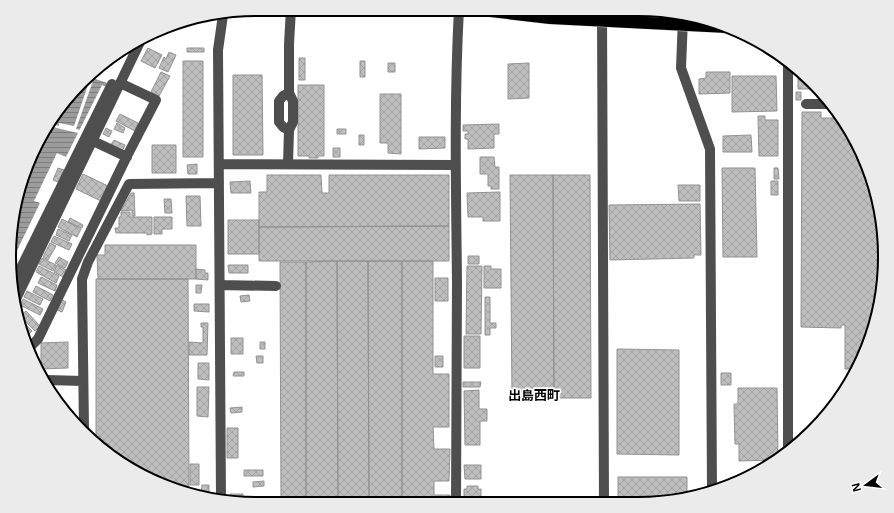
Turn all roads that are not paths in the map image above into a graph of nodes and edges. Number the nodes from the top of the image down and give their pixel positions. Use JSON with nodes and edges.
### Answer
{"nodes":[{"id":1,"x":291,"y":16,"type":"edge"},
{"id":2,"x":458,"y":16,"type":"edge"},
{"id":3,"x":533,"y":16,"type":"edge"},
{"id":4,"x":602,"y":16,"type":"edge"},
{"id":5,"x":222,"y":18,"type":"edge"},
{"id":6,"x":684,"y":21,"type":"edge"},
{"id":7,"x":706,"y":26,"type":"edge"},
{"id":8,"x":136,"y":48,"type":"edge"},
{"id":9,"x":788,"y":69,"type":"edge"},
{"id":10,"x":116,"y":83,"type":"junction"},
{"id":11,"x":289,"y":93,"type":"junction"},
{"id":12,"x":806,"y":104,"type":"dead end"},
{"id":13,"x":823,"y":104,"type":"edge"},
{"id":14,"x":288,"y":130,"type":"junction"},
{"id":15,"x":93,"y":141,"type":"junction"},
{"id":16,"x":127,"y":157,"type":"junction"},
{"id":17,"x":219,"y":164,"type":"junction"},
{"id":18,"x":288,"y":164,"type":"junction"},
{"id":19,"x":455,"y":165,"type":"junction"},
{"id":20,"x":219,"y":183,"type":"junction"},
{"id":21,"x":17,"y":276,"type":"edge"},
{"id":22,"x":220,"y":285,"type":"junction"},
{"id":23,"x":276,"y":286,"type":"dead end"},
{"id":24,"x":19,"y":293,"type":"edge"},
{"id":25,"x":32,"y":344,"type":"edge"},
{"id":26,"x":50,"y":380,"type":"edge"},
{"id":27,"x":83,"y":381,"type":"junction"},
{"id":28,"x":84,"y":424,"type":"edge"},
{"id":29,"x":788,"y":444,"type":"edge"},
{"id":30,"x":712,"y":485,"type":"edge"},
{"id":31,"x":221,"y":494,"type":"edge"},
{"id":32,"x":456,"y":497,"type":"edge"},
{"id":33,"x":604,"y":497,"type":"edge"}],
"edges":[{"from":1,"to":11,"type":"lane"},
{"from":2,"to":19,"type":"lane"},
{"from":3,"to":7,"type":"highway","bridge":true},
{"from":4,"to":33,"type":"lane"},
{"from":5,"to":17,"type":"lane"},
{"from":6,"to":30,"type":"lane"},
{"from":8,"to":10,"type":"lane"},
{"from":9,"to":29,"type":"lane"},
{"from":10,"to":15,"type":"lane"},
{"from":10,"to":16,"type":"lane"},
{"from":10,"to":21,"type":"lane"},
{"from":11,"to":14,"type":"lane"},
{"from":11,"to":14,"type":"lane"},
{"from":12,"to":13,"type":"lane"},
{"from":14,"to":18,"type":"lane"},
{"from":15,"to":16,"type":"lane"},
{"from":15,"to":24,"type":"lane"},
{"from":16,"to":25,"type":"lane"},
{"from":17,"to":18,"type":"lane"},
{"from":17,"to":20,"type":"lane"},
{"from":18,"to":19,"type":"lane"},
{"from":19,"to":32,"type":"lane"},
{"from":20,"to":22,"type":"lane"},
{"from":20,"to":27,"type":"lane"},
{"from":22,"to":23,"type":"lane"},
{"from":22,"to":31,"type":"lane"},
{"from":26,"to":27,"type":"lane"},
{"from":27,"to":28,"type":"lane"}]}
